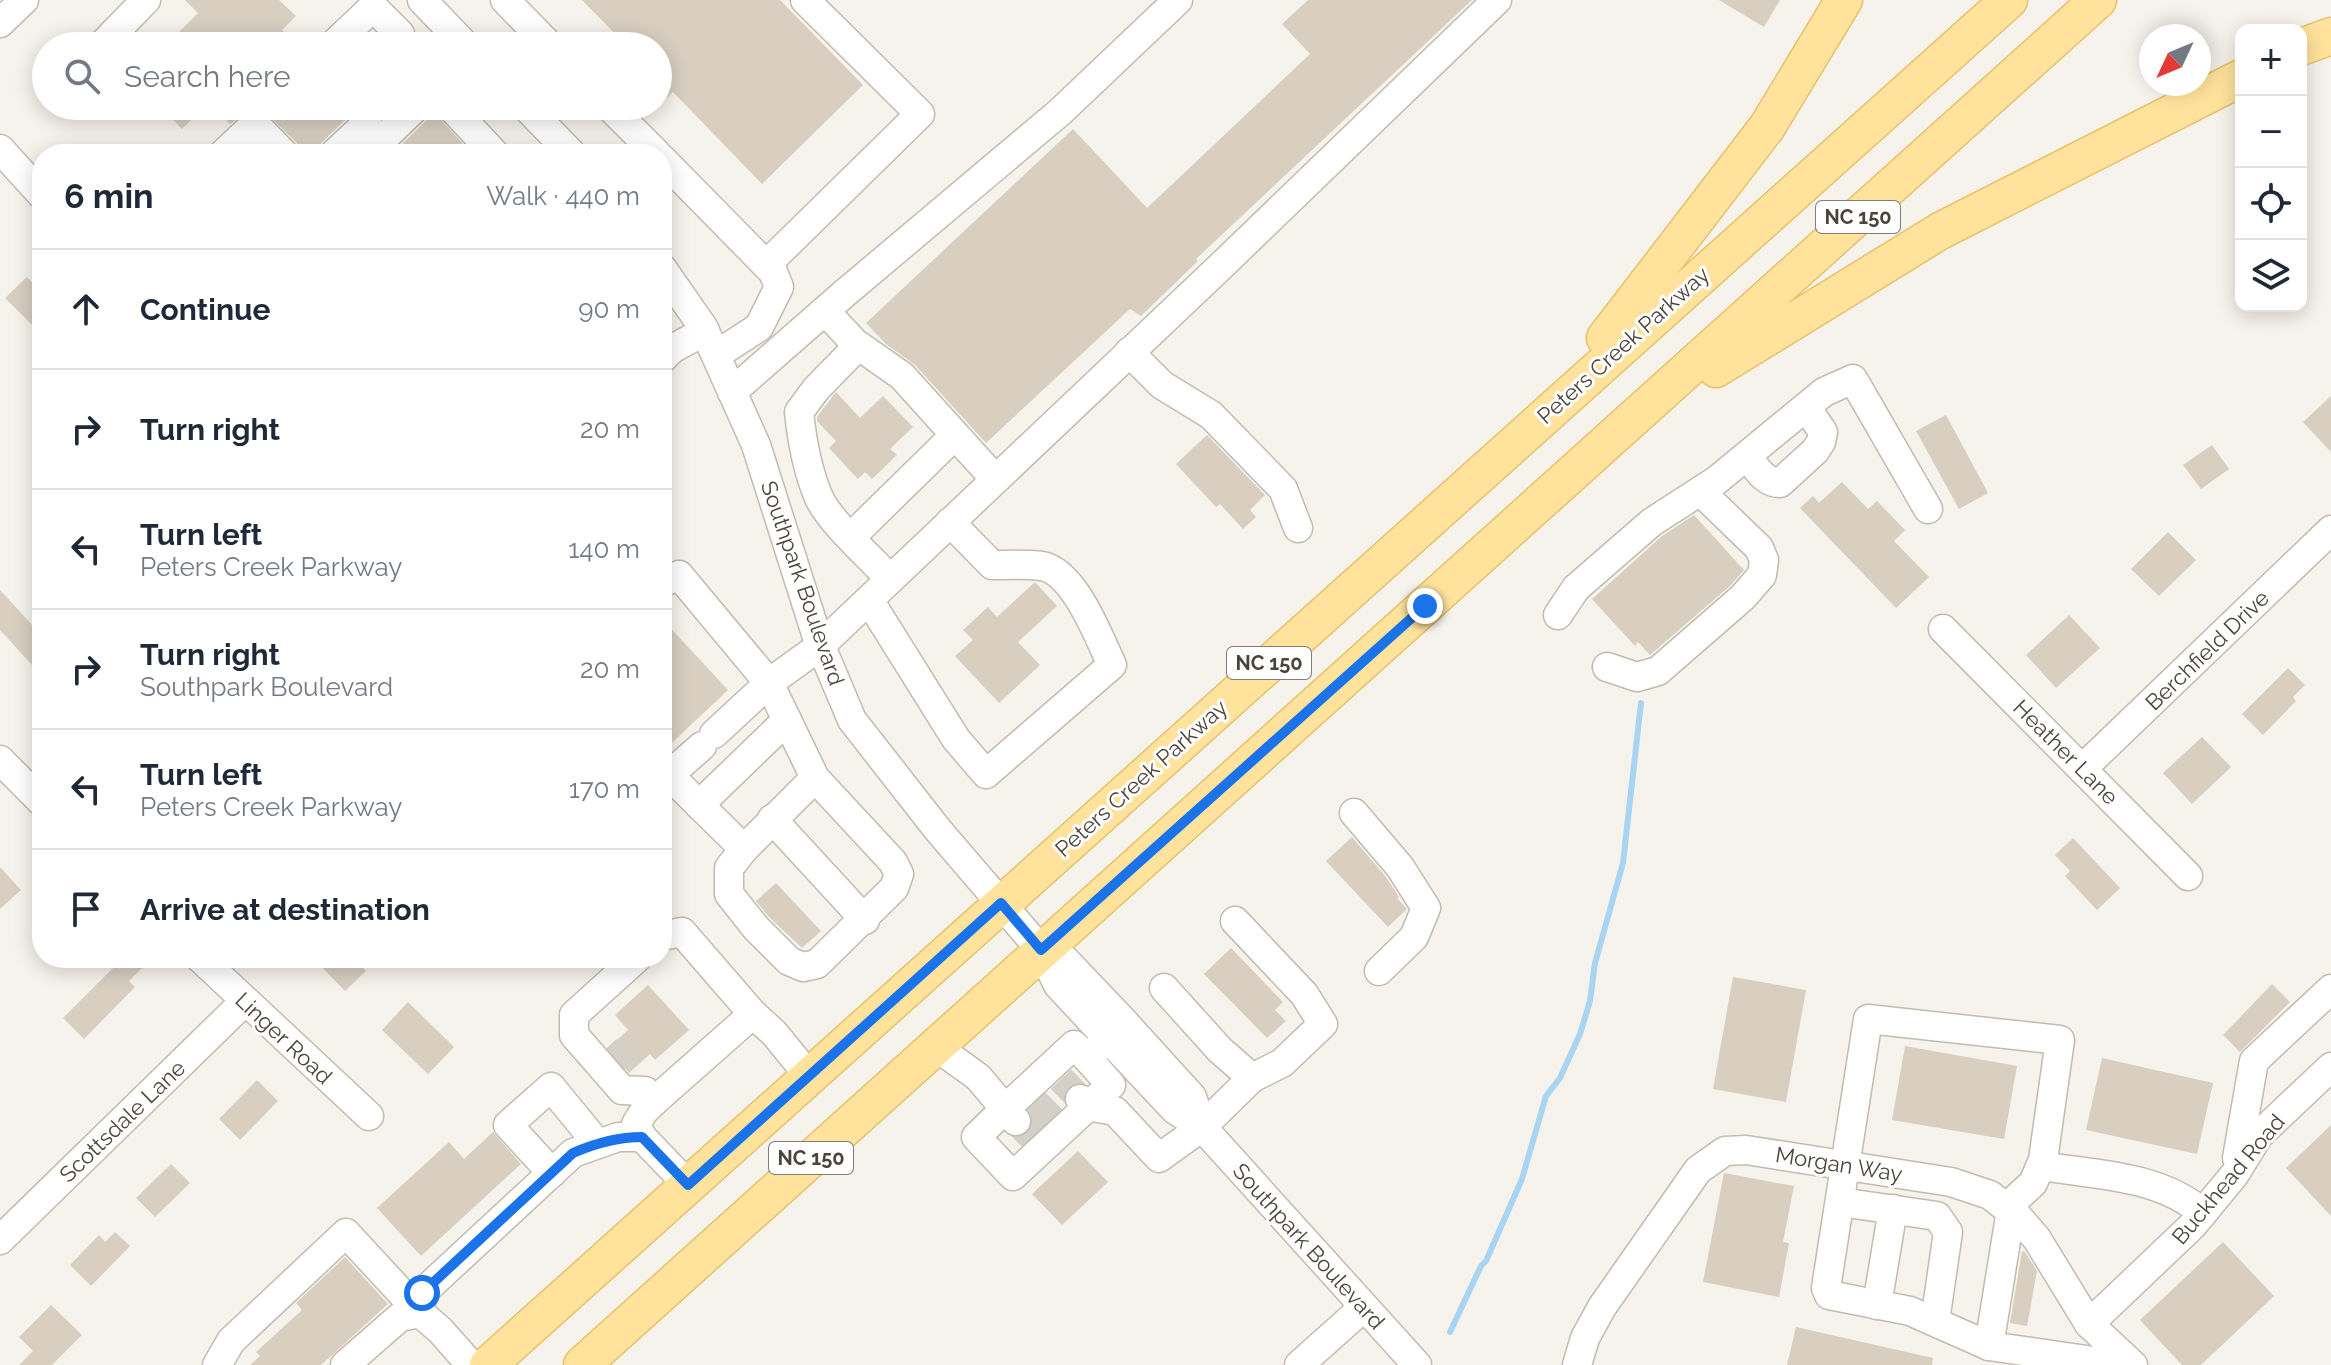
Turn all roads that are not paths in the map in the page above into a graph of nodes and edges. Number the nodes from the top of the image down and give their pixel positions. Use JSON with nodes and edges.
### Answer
{"nodes":[{"id":1,"x":24,"y":0,"type":"edge"},
{"id":2,"x":146,"y":0,"type":"edge"},
{"id":3,"x":505,"y":0,"type":"edge"},
{"id":4,"x":805,"y":0,"type":"edge"},
{"id":5,"x":1178,"y":0,"type":"edge"},
{"id":6,"x":1497,"y":0,"type":"edge"},
{"id":7,"x":1844,"y":0,"type":"edge"},
{"id":8,"x":2009,"y":0,"type":"edge"},
{"id":9,"x":2098,"y":0,"type":"edge"},
{"id":10,"x":437,"y":6,"type":"edge"},
{"id":11,"x":0,"y":23,"type":"edge"},
{"id":12,"x":115,"y":32,"type":"edge"},
{"id":13,"x":347,"y":32,"type":"edge"},
{"id":14,"x":394,"y":32,"type":"edge"},
{"id":15,"x":409,"y":32,"type":"edge"},
{"id":16,"x":456,"y":32,"type":"edge"},
{"id":17,"x":536,"y":32,"type":"edge"},
{"id":18,"x":2331,"y":36,"type":"edge"},
{"id":19,"x":2307,"y":45,"type":"edge"},
{"id":20,"x":2235,"y":81,"type":"edge"},
{"id":21,"x":367,"y":120,"type":"edge"},
{"id":22,"x":402,"y":120,"type":"edge"},
{"id":23,"x":463,"y":120,"type":"edge"},
{"id":24,"x":539,"y":120,"type":"edge"},
{"id":25,"x":623,"y":120,"type":"edge"},
{"id":26,"x":234,"y":144,"type":"edge"},
{"id":27,"x":274,"y":144,"type":"edge"},
{"id":28,"x":345,"y":144,"type":"edge"},
{"id":29,"x":377,"y":144,"type":"edge"},
{"id":30,"x":486,"y":144,"type":"edge"},
{"id":31,"x":562,"y":144,"type":"edge"},
{"id":32,"x":647,"y":144,"type":"edge"},
{"id":33,"x":0,"y":149,"type":"edge"},
{"id":34,"x":672,"y":169,"type":"edge"},
{"id":35,"x":32,"y":184,"type":"edge"},
{"id":36,"x":766,"y":265,"type":"junction"},
{"id":37,"x":672,"y":284,"type":"edge"},
{"id":38,"x":825,"y":311,"type":"junction"},
{"id":39,"x":710,"y":343,"type":"junction"},
{"id":40,"x":858,"y":346,"type":"junction"},
{"id":41,"x":672,"y":349,"type":"edge"},
{"id":42,"x":1129,"y":352,"type":"junction"},
{"id":43,"x":732,"y":392,"type":"junction"},
{"id":44,"x":1806,"y":407,"type":"junction"},
{"id":45,"x":1536,"y":423,"type":"junction"},
{"id":46,"x":1618,"y":434,"type":"junction"},
{"id":47,"x":955,"y":435,"type":"junction"},
{"id":48,"x":1747,"y":456,"type":"junction"},
{"id":49,"x":995,"y":479,"type":"junction"},
{"id":50,"x":1701,"y":492,"type":"junction"},
{"id":51,"x":1928,"y":509,"type":"dead end"},
{"id":52,"x":950,"y":522,"type":"junction"},
{"id":53,"x":1298,"y":528,"type":"dead end"},
{"id":54,"x":2331,"y":530,"type":"edge"},
{"id":55,"x":851,"y":537,"type":"junction"},
{"id":56,"x":672,"y":578,"type":"edge"},
{"id":57,"x":890,"y":579,"type":"junction"},
{"id":58,"x":869,"y":600,"type":"junction"},
{"id":59,"x":1558,"y":615,"type":"dead end"},
{"id":60,"x":1943,"y":629,"type":"dead end"},
{"id":61,"x":820,"y":646,"type":"junction"},
{"id":62,"x":1607,"y":667,"type":"dead end"},
{"id":63,"x":769,"y":683,"type":"junction"},
{"id":64,"x":787,"y":720,"type":"junction"},
{"id":65,"x":0,"y":760,"type":"edge"},
{"id":66,"x":2082,"y":769,"type":"junction"},
{"id":67,"x":672,"y":771,"type":"edge"},
{"id":68,"x":815,"y":778,"type":"junction"},
{"id":69,"x":672,"y":781,"type":"edge"},
{"id":70,"x":32,"y":792,"type":"edge"},
{"id":71,"x":699,"y":805,"type":"junction"},
{"id":72,"x":1354,"y":813,"type":"dead end"},
{"id":73,"x":772,"y":819,"type":"junction"},
{"id":74,"x":744,"y":849,"type":"junction"},
{"id":75,"x":2188,"y":876,"type":"dead end"},
{"id":76,"x":1001,"y":903,"type":"junction"},
{"id":77,"x":865,"y":920,"type":"junction"},
{"id":78,"x":1235,"y":921,"type":"dead end"},
{"id":79,"x":672,"y":934,"type":"edge"},
{"id":80,"x":1041,"y":950,"type":"junction"},
{"id":81,"x":210,"y":968,"type":"edge"},
{"id":82,"x":626,"y":968,"type":"edge"},
{"id":83,"x":1379,"y":971,"type":"dead end"},
{"id":84,"x":1164,"y":988,"type":"dead end"},
{"id":85,"x":2331,"y":989,"type":"edge"},
{"id":86,"x":244,"y":1002,"type":"junction"},
{"id":87,"x":753,"y":1014,"type":"junction"},
{"id":88,"x":574,"y":1015,"type":"junction"},
{"id":89,"x":1108,"y":1038,"type":"junction"},
{"id":90,"x":935,"y":1046,"type":"junction"},
{"id":91,"x":606,"y":1049,"type":"tunnel mouth"},
{"id":92,"x":1087,"y":1058,"type":"junction"},
{"id":93,"x":2331,"y":1067,"type":"edge"},
{"id":94,"x":809,"y":1076,"type":"junction"},
{"id":95,"x":1252,"y":1078,"type":"junction"},
{"id":96,"x":1069,"y":1088,"type":"junction"},
{"id":97,"x":643,"y":1089,"type":"junction"},
{"id":98,"x":369,"y":1116,"type":"dead end"},
{"id":99,"x":1035,"y":1121,"type":"junction"},
{"id":100,"x":1202,"y":1127,"type":"junction"},
{"id":101,"x":642,"y":1137,"type":"junction"},
{"id":102,"x":597,"y":1143,"type":"junction"},
{"id":103,"x":1846,"y":1164,"type":"junction"},
{"id":104,"x":2041,"y":1166,"type":"junction"},
{"id":105,"x":552,"y":1173,"type":"junction"},
{"id":106,"x":2235,"y":1174,"type":"junction"},
{"id":107,"x":688,"y":1185,"type":"junction"},
{"id":108,"x":1840,"y":1202,"type":"junction"},
{"id":109,"x":1893,"y":1209,"type":"junction"},
{"id":110,"x":2009,"y":1209,"type":"junction"},
{"id":111,"x":2203,"y":1213,"type":"junction"},
{"id":112,"x":0,"y":1240,"type":"edge"},
{"id":113,"x":1877,"y":1305,"type":"junction"},
{"id":114,"x":1364,"y":1307,"type":"junction"},
{"id":115,"x":420,"y":1313,"type":"junction"},
{"id":116,"x":1935,"y":1321,"type":"junction"},
{"id":117,"x":2089,"y":1324,"type":"junction"},
{"id":118,"x":1989,"y":1346,"type":"junction"},
{"id":119,"x":224,"y":1353,"type":"edge"},
{"id":120,"x":345,"y":1365,"type":"edge"},
{"id":121,"x":471,"y":1365,"type":"edge"},
{"id":122,"x":488,"y":1365,"type":"edge"},
{"id":123,"x":582,"y":1365,"type":"edge"},
{"id":124,"x":1299,"y":1365,"type":"edge"},
{"id":125,"x":1417,"y":1365,"type":"edge"},
{"id":126,"x":1577,"y":1365,"type":"edge"},
{"id":127,"x":2121,"y":1365,"type":"edge"},
{"id":128,"x":2133,"y":1365,"type":"edge"}],
"edges":[{"from":1,"to":11,"type":"street"},
{"from":2,"to":12,"type":"street"},
{"from":3,"to":17,"type":"street"},
{"from":4,"to":36,"type":"street"},
{"from":5,"to":38,"type":"street"},
{"from":6,"to":42,"type":"street"},
{"from":7,"to":45,"type":"main road"},
{"from":8,"to":45,"type":"main road","name":"Peters Creek Parkway","number":"NC 150"},
{"from":9,"to":46,"type":"main road","number":"NC 150"},
{"from":10,"to":15,"type":"street"},
{"from":10,"to":16,"type":"street"},
{"from":13,"to":14,"type":"street"},
{"from":18,"to":19,"type":"main road"},
{"from":20,"to":46,"type":"main road"},
{"from":21,"to":28,"type":"street"},
{"from":22,"to":29,"type":"street"},
{"from":23,"to":30,"type":"street"},
{"from":24,"to":31,"type":"street"},
{"from":25,"to":32,"type":"street"},
{"from":26,"to":27,"type":"street"},
{"from":33,"to":35,"type":"street"},
{"from":34,"to":36,"type":"street"},
{"from":36,"to":39,"type":"street"},
{"from":37,"to":39,"type":"street","name":"Southpark Boulevard"},
{"from":38,"to":40,"type":"street"},
{"from":38,"to":43,"type":"street"},
{"from":39,"to":41,"type":"street"},
{"from":39,"to":43,"type":"street","name":"Southpark Boulevard"},
{"from":40,"to":47,"type":"street"},
{"from":40,"to":55,"type":"street"},
{"from":42,"to":49,"type":"street"},
{"from":42,"to":53,"type":"street"},
{"from":43,"to":61,"type":"street","name":"Southpark Boulevard"},
{"from":44,"to":48,"type":"street"},
{"from":44,"to":48,"type":"street"},
{"from":44,"to":51,"type":"street"},
{"from":45,"to":76,"type":"main road","name":"Peters Creek Parkway","number":"NC 150"},
{"from":46,"to":80,"type":"main road","number":"NC 150"},
{"from":47,"to":49,"type":"street"},
{"from":47,"to":55,"type":"street"},
{"from":48,"to":50,"type":"street"},
{"from":49,"to":52,"type":"street"},
{"from":50,"to":59,"type":"street"},
{"from":50,"to":62,"type":"street"},
{"from":52,"to":57,"type":"street"},
{"from":52,"to":58,"type":"street"},
{"from":54,"to":66,"type":"street","name":"Berchfield Drive"},
{"from":55,"to":57,"type":"street"},
{"from":56,"to":63,"type":"street"},
{"from":57,"to":58,"type":"street"},
{"from":58,"to":61,"type":"street"},
{"from":60,"to":66,"type":"street","name":"Heather Lane"},
{"from":61,"to":63,"type":"street"},
{"from":61,"to":76,"type":"street","name":"Southpark Boulevard"},
{"from":63,"to":64,"type":"street"},
{"from":63,"to":67,"type":"street"},
{"from":64,"to":68,"type":"street"},
{"from":64,"to":71,"type":"street"},
{"from":65,"to":70,"type":"street"},
{"from":66,"to":75,"type":"street","name":"Heather Lane"},
{"from":68,"to":73,"type":"street"},
{"from":68,"to":77,"type":"street"},
{"from":69,"to":71,"type":"street"},
{"from":71,"to":74,"type":"street"},
{"from":72,"to":83,"type":"street"},
{"from":73,"to":74,"type":"street"},
{"from":73,"to":77,"type":"street"},
{"from":74,"to":77,"type":"street"},
{"from":76,"to":80,"type":"street","name":"Southpark Boulevard"},
{"from":76,"to":94,"type":"main road","name":"Peters Creek Parkway","number":"NC 150"},
{"from":78,"to":95,"type":"street"},
{"from":79,"to":87,"type":"street"},
{"from":80,"to":89,"type":"street","name":"Southpark Boulevard"},
{"from":80,"to":90,"type":"main road","number":"NC 150"},
{"from":80,"to":100,"type":"street","name":"Southpark Boulevard"},
{"from":81,"to":86,"type":"street","name":"Linger Road"},
{"from":82,"to":88,"type":"street"},
{"from":84,"to":95,"type":"street"},
{"from":85,"to":106,"type":"street"},
{"from":86,"to":98,"type":"street","name":"Linger Road"},
{"from":86,"to":112,"type":"street","name":"Scottsdale Lane"},
{"from":87,"to":94,"type":"street"},
{"from":87,"to":97,"type":"street"},
{"from":88,"to":91,"type":"street"},
{"from":88,"to":97,"type":"street"},
{"from":89,"to":92,"type":"street"},
{"from":89,"to":100,"type":"street","name":"Southpark Boulevard"},
{"from":90,"to":99,"type":"street"},
{"from":90,"to":123,"type":"main road","number":"NC 150"},
{"from":92,"to":96,"type":"street"},
{"from":92,"to":96,"type":"street"},
{"from":93,"to":106,"type":"street","name":"Buckhead Road"},
{"from":94,"to":107,"type":"main road","name":"Peters Creek Parkway","number":"NC 150"},
{"from":95,"to":100,"type":"street"},
{"from":96,"to":99,"type":"street"},
{"from":96,"to":99,"type":"street"},
{"from":96,"to":100,"type":"street"},
{"from":97,"to":101,"type":"street"},
{"from":100,"to":114,"type":"street","name":"Southpark Boulevard"},
{"from":101,"to":102,"type":"street"},
{"from":101,"to":107,"type":"street"},
{"from":102,"to":105,"type":"street"},
{"from":102,"to":105,"type":"street"},
{"from":103,"to":104,"type":"street"},
{"from":103,"to":108,"type":"street"},
{"from":103,"to":110,"type":"street","name":"Morgan Way"},
{"from":103,"to":126,"type":"street","name":"Morgan Way"},
{"from":104,"to":110,"type":"street"},
{"from":104,"to":111,"type":"street"},
{"from":105,"to":115,"type":"street"},
{"from":106,"to":111,"type":"street","name":"Buckhead Road"},
{"from":107,"to":122,"type":"main road","name":"Peters Creek Parkway","number":"NC 150"},
{"from":108,"to":109,"type":"street"},
{"from":108,"to":113,"type":"street"},
{"from":109,"to":113,"type":"street"},
{"from":109,"to":116,"type":"street"},
{"from":110,"to":117,"type":"street","name":"Morgan Way"},
{"from":110,"to":118,"type":"street"},
{"from":111,"to":117,"type":"street","name":"Buckhead Road"},
{"from":113,"to":116,"type":"street"},
{"from":114,"to":124,"type":"street"},
{"from":114,"to":125,"type":"street","name":"Southpark Boulevard"},
{"from":115,"to":119,"type":"street"},
{"from":115,"to":120,"type":"street"},
{"from":115,"to":121,"type":"street"},
{"from":116,"to":118,"type":"street"},
{"from":117,"to":128,"type":"street","name":"Morgan Way"},
{"from":118,"to":127,"type":"street"}]}
